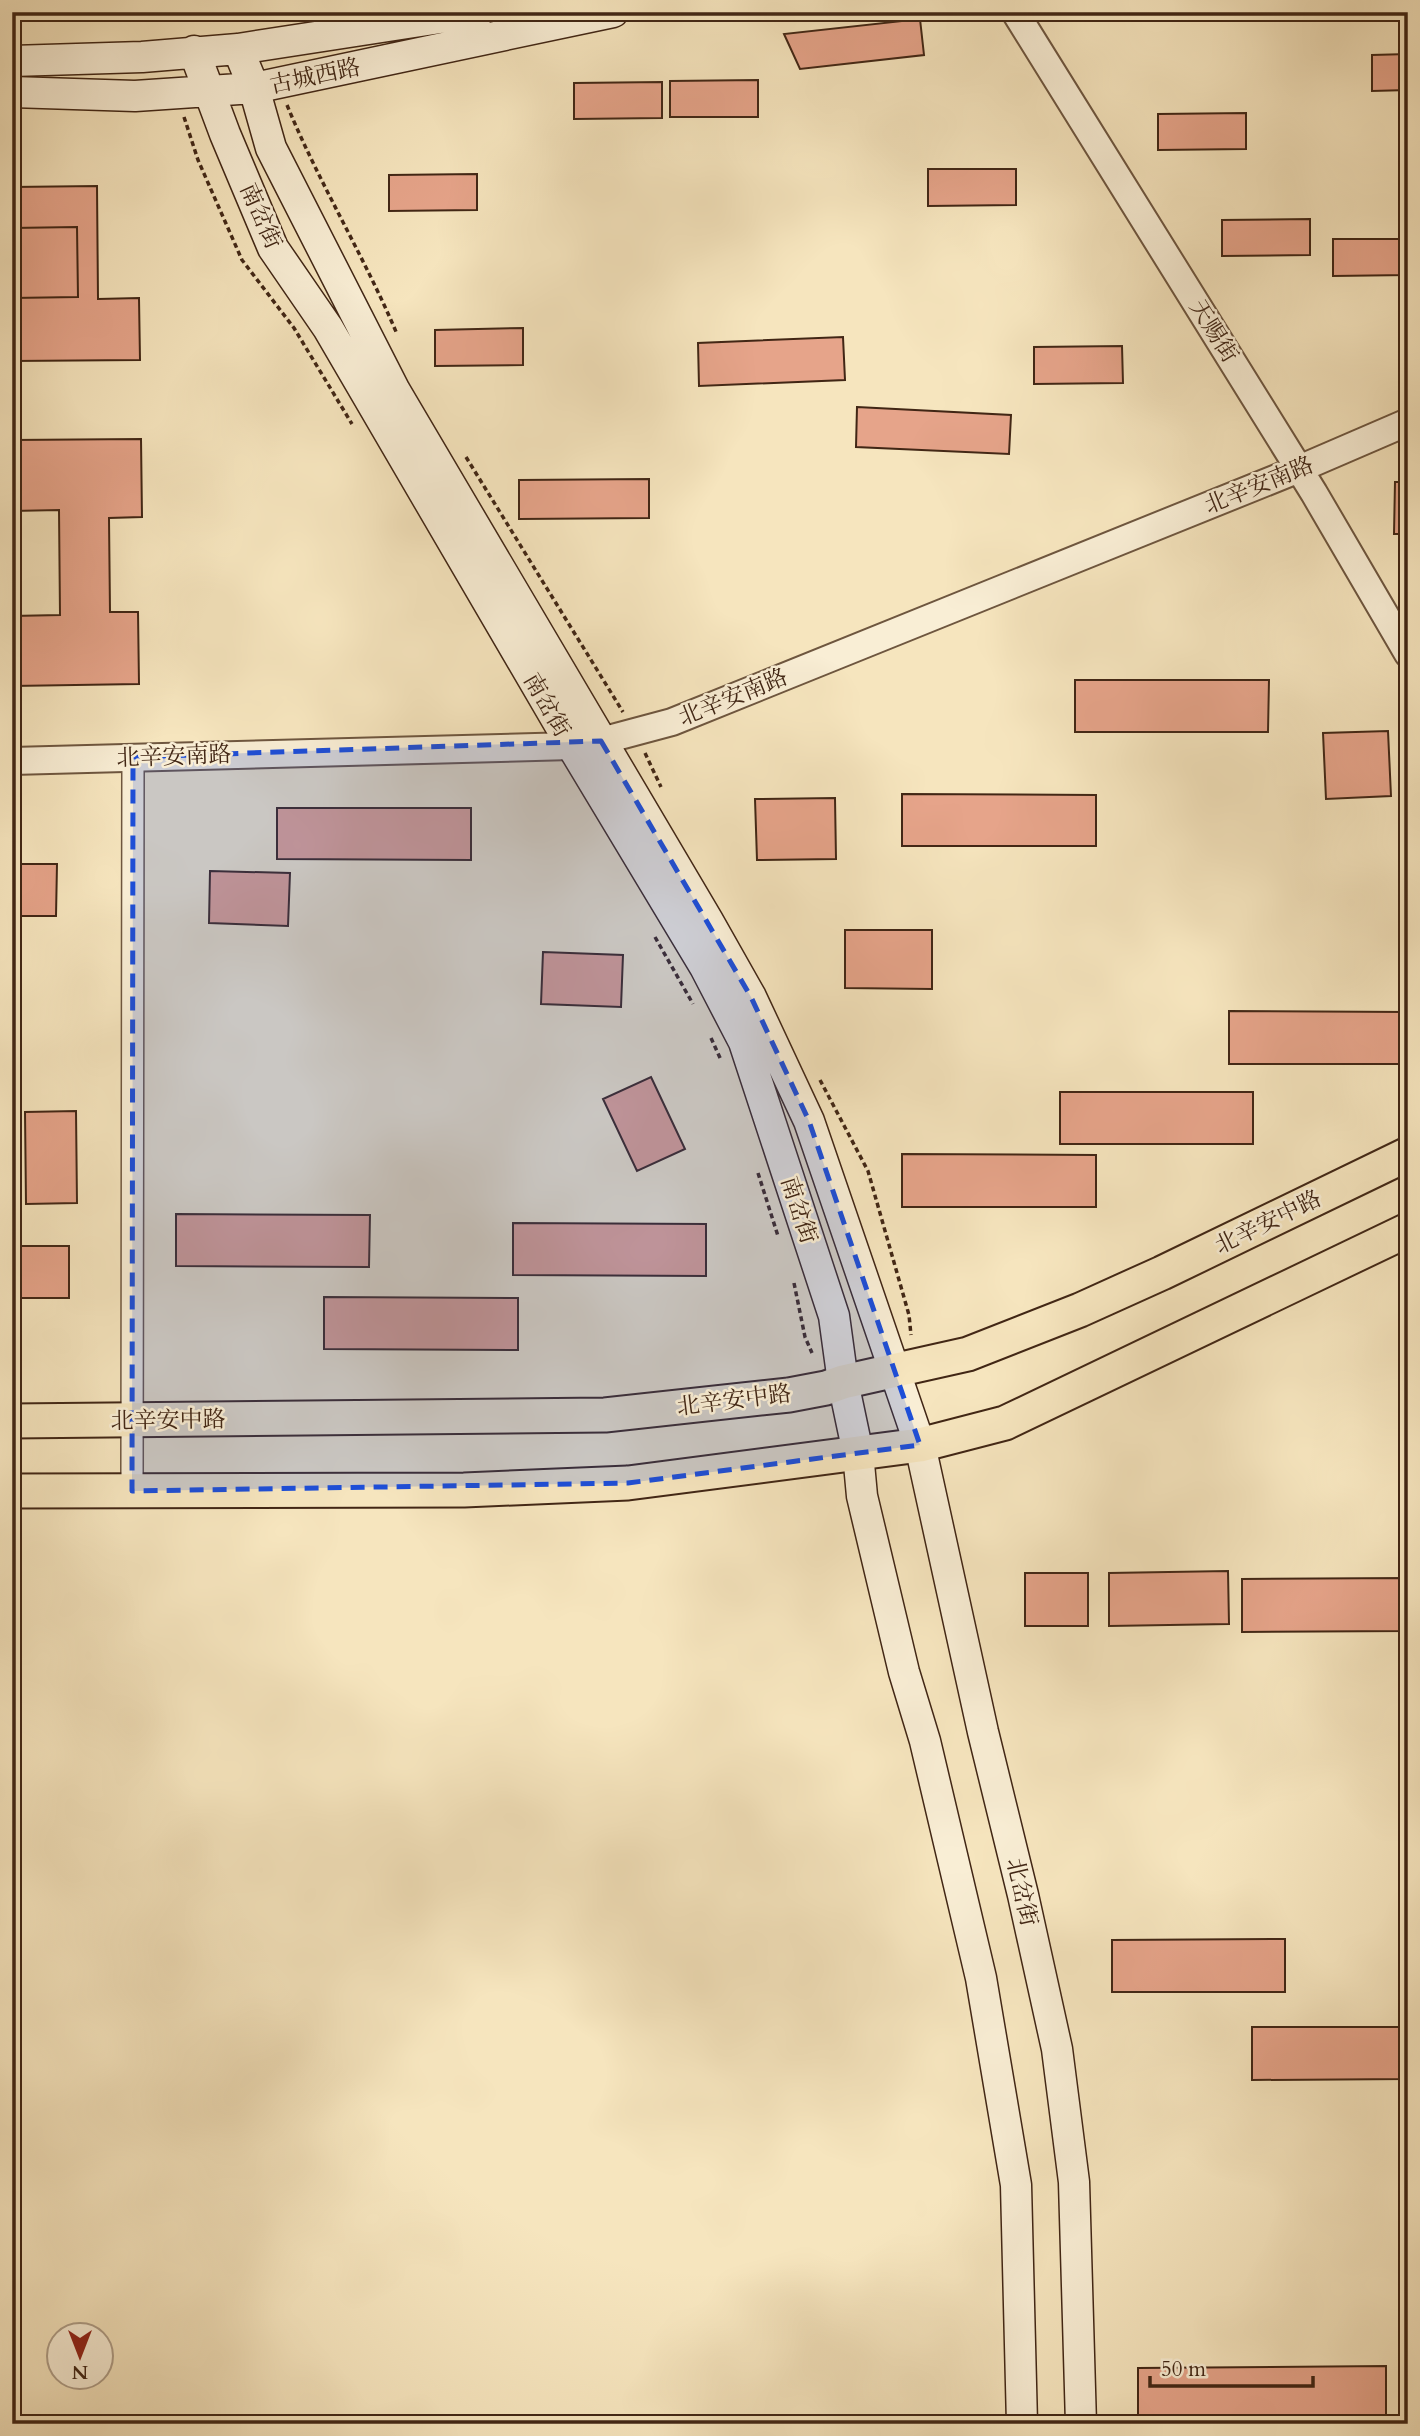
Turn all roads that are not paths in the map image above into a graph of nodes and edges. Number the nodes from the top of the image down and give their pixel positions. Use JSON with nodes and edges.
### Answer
{"nodes":[{"id":1,"x":479,"y":12,"type":"edge"},
{"id":2,"x":613,"y":12,"type":"edge"},
{"id":3,"x":1015,"y":12,"type":"edge"},
{"id":4,"x":238,"y":49,"type":"junction"},
{"id":5,"x":194,"y":51,"type":"junction"},
{"id":6,"x":12,"y":61,"type":"edge"},
{"id":7,"x":254,"y":88,"type":"junction"},
{"id":8,"x":209,"y":90,"type":"junction"},
{"id":9,"x":12,"y":92,"type":"edge"},
{"id":10,"x":1408,"y":422,"type":"edge"},
{"id":11,"x":1299,"y":469,"type":"junction"},
{"id":12,"x":1408,"y":653,"type":"edge"},
{"id":13,"x":601,"y":741,"type":"junction"},
{"id":14,"x":572,"y":746,"type":"junction"},
{"id":15,"x":132,"y":757,"type":"junction"},
{"id":16,"x":12,"y":761,"type":"edge"},
{"id":17,"x":1408,"y":1154,"type":"edge"},
{"id":18,"x":1408,"y":1230,"type":"edge"},
{"id":19,"x":895,"y":1371,"type":"junction"},
{"id":20,"x":843,"y":1382,"type":"junction"},
{"id":21,"x":12,"y":1421,"type":"edge"},
{"id":22,"x":132,"y":1421,"type":"junction"},
{"id":23,"x":920,"y":1445,"type":"junction"},
{"id":24,"x":858,"y":1453,"type":"junction"},
{"id":25,"x":12,"y":1491,"type":"edge"},
{"id":26,"x":132,"y":1491,"type":"junction"},
{"id":27,"x":1022,"y":2424,"type":"edge"},
{"id":28,"x":1081,"y":2424,"type":"edge"}],
"edges":[{"from":1,"to":4,"type":"main road","name":"古城西路"},
{"from":2,"to":7,"type":"main road","name":"古城西路"},
{"from":3,"to":11,"type":"street","name":"天赐街"},
{"from":4,"to":5,"type":"main road","name":"古城西路"},
{"from":4,"to":7,"type":"main road","name":"南岔街"},
{"from":5,"to":6,"type":"main road","name":"古城西路"},
{"from":5,"to":8,"type":"main road","name":"南岔街"},
{"from":7,"to":8,"type":"main road","name":"古城西路"},
{"from":7,"to":13,"type":"main road","name":"南岔街"},
{"from":8,"to":9,"type":"main road","name":"古城西路"},
{"from":8,"to":14,"type":"main road","name":"南岔街"},
{"from":10,"to":11,"type":"street","name":"北辛安南路"},
{"from":11,"to":12,"type":"street","name":"天赐街"},
{"from":11,"to":13,"type":"street","name":"北辛安南路"},
{"from":13,"to":14,"type":"street","name":"北辛安南路"},
{"from":13,"to":19,"type":"main road","name":"南岔街"},
{"from":14,"to":15,"type":"street","name":"北辛安南路"},
{"from":14,"to":20,"type":"main road","name":"南岔街"},
{"from":15,"to":16,"type":"street","name":"北辛安南路"},
{"from":15,"to":22,"type":"street"},
{"from":17,"to":19,"type":"main road","name":"北辛安中路"},
{"from":18,"to":23,"type":"main road"},
{"from":19,"to":20,"type":"main road","name":"北辛安中路"},
{"from":19,"to":23,"type":"main road","name":"北岔街"},
{"from":20,"to":22,"type":"main road","name":"北辛安中路"},
{"from":20,"to":24,"type":"main road"},
{"from":21,"to":22,"type":"main road","name":"北辛安中路"},
{"from":22,"to":26,"type":"street"},
{"from":23,"to":24,"type":"main road"},
{"from":23,"to":28,"type":"main road","name":"北岔街"},
{"from":24,"to":26,"type":"main road"},
{"from":24,"to":27,"type":"main road"},
{"from":25,"to":26,"type":"main road"}]}
